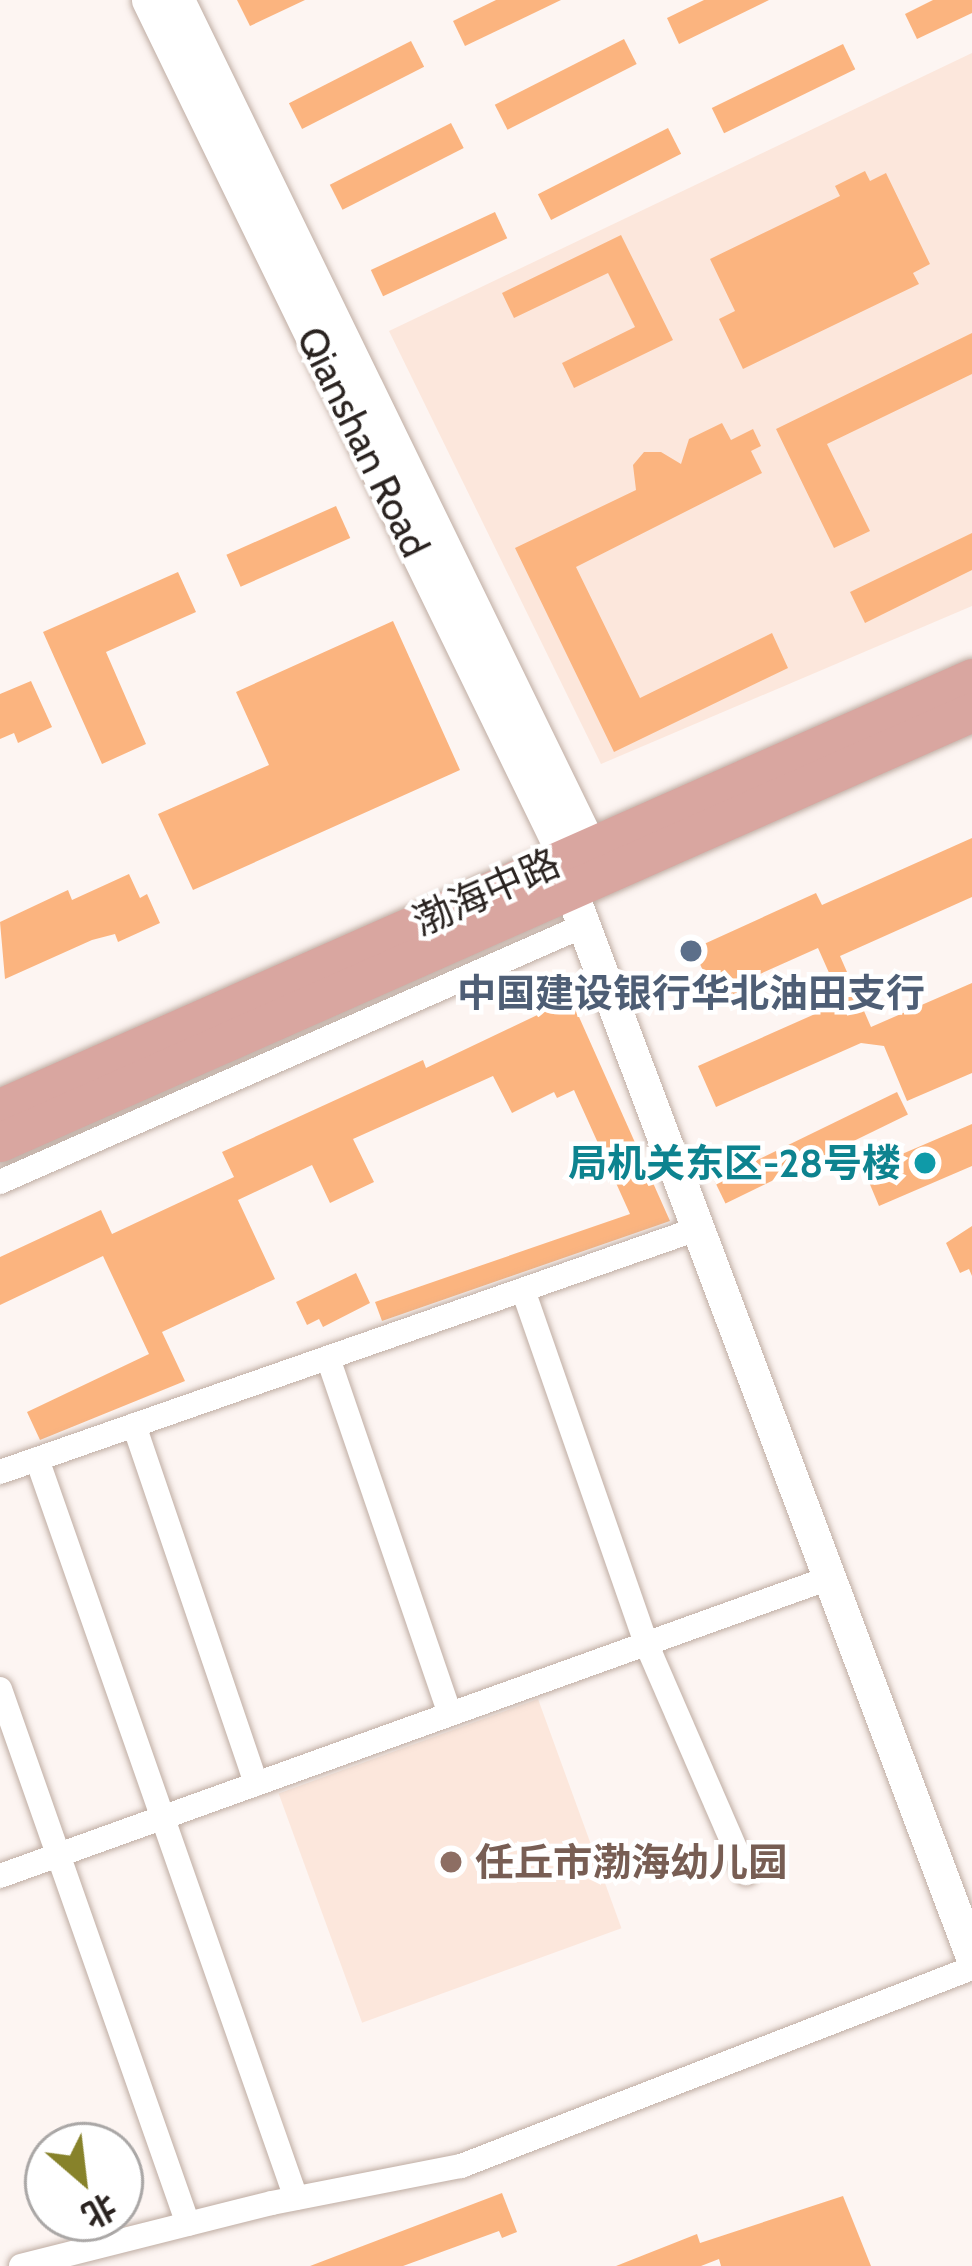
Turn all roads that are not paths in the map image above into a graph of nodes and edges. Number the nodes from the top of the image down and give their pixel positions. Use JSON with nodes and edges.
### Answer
{"nodes":[{"id":1,"x":148,"y":0,"type":"edge"},
{"id":2,"x":178,"y":0,"type":"edge"},
{"id":3,"x":972,"y":678,"type":"edge"},
{"id":4,"x":972,"y":712,"type":"edge"},
{"id":5,"x":582,"y":879,"type":"junction"},
{"id":6,"x":0,"y":1108,"type":"edge"},
{"id":7,"x":0,"y":1142,"type":"edge"},
{"id":8,"x":0,"y":1182,"type":"edge"},
{"id":9,"x":697,"y":1228,"type":"junction"},
{"id":10,"x":523,"y":1289,"type":"junction"},
{"id":11,"x":328,"y":1358,"type":"junction"},
{"id":12,"x":134,"y":1425,"type":"junction"},
{"id":13,"x":37,"y":1459,"type":"junction"},
{"id":14,"x":0,"y":1472,"type":"edge"},
{"id":15,"x":829,"y":1578,"type":"junction"},
{"id":16,"x":646,"y":1643,"type":"junction"},
{"id":17,"x":0,"y":1689,"type":"edge"},
{"id":18,"x":450,"y":1714,"type":"junction"},
{"id":19,"x":256,"y":1784,"type":"junction"},
{"id":20,"x":160,"y":1818,"type":"junction"},
{"id":21,"x":58,"y":1855,"type":"junction"},
{"id":22,"x":746,"y":1873,"type":"dead end"},
{"id":23,"x":0,"y":1876,"type":"edge"},
{"id":24,"x":972,"y":1957,"type":"edge"},
{"id":25,"x":972,"y":1968,"type":"edge"},
{"id":26,"x":296,"y":2198,"type":"junction"},
{"id":27,"x":188,"y":2224,"type":"junction"},
{"id":28,"x":21,"y":2266,"type":"edge"}],
"edges":[{"from":1,"to":5,"type":"main road","name":"Qianshan Road"},
{"from":2,"to":5,"type":"main road","name":"Qianshan Road"},
{"from":3,"to":5,"type":"main road","name":"渤海中路"},
{"from":4,"to":5,"type":"main road","name":"渤海中路"},
{"from":5,"to":6,"type":"main road","name":"渤海中路"},
{"from":5,"to":7,"type":"main road","name":"渤海中路"},
{"from":5,"to":8,"type":"street"},
{"from":5,"to":9,"type":"main road"},
{"from":9,"to":10,"type":"street"},
{"from":9,"to":15,"type":"main road"},
{"from":10,"to":11,"type":"street"},
{"from":10,"to":16,"type":"street"},
{"from":11,"to":12,"type":"street"},
{"from":11,"to":18,"type":"street"},
{"from":12,"to":13,"type":"street"},
{"from":12,"to":19,"type":"street"},
{"from":13,"to":14,"type":"street"},
{"from":13,"to":20,"type":"street"},
{"from":15,"to":16,"type":"street"},
{"from":15,"to":24,"type":"main road"},
{"from":16,"to":18,"type":"street"},
{"from":16,"to":22,"type":"street"},
{"from":17,"to":21,"type":"street"},
{"from":18,"to":19,"type":"street"},
{"from":19,"to":20,"type":"street"},
{"from":20,"to":21,"type":"street"},
{"from":20,"to":26,"type":"street"},
{"from":21,"to":23,"type":"street"},
{"from":21,"to":27,"type":"street"},
{"from":25,"to":26,"type":"street"},
{"from":26,"to":27,"type":"street"},
{"from":27,"to":28,"type":"street"}]}
